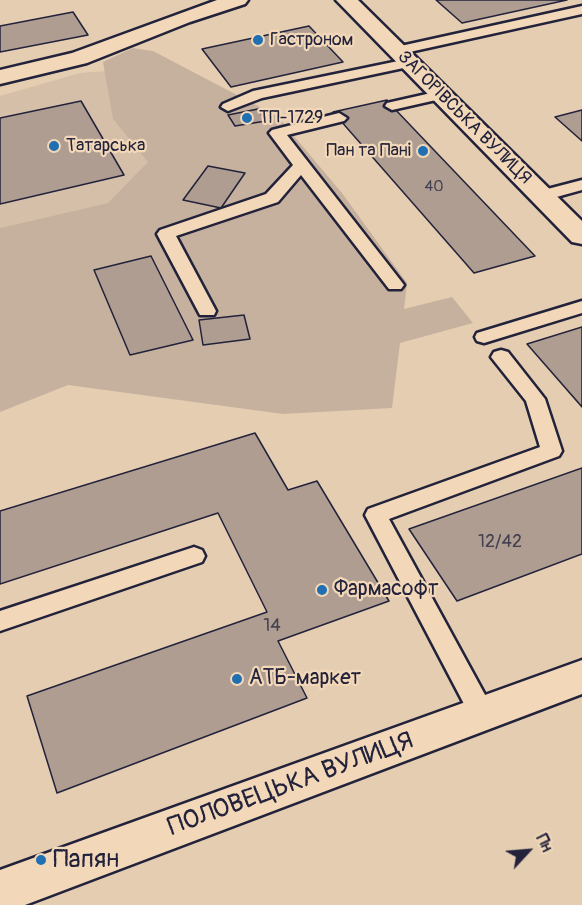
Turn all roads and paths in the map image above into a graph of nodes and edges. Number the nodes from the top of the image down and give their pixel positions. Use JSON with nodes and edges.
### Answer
{"nodes":[{"id":1,"x":238,"y":0,"type":"edge"},
{"id":2,"x":346,"y":0,"type":"edge"},
{"id":3,"x":582,"y":10,"type":"edge"},
{"id":4,"x":402,"y":57,"type":"junction"},
{"id":5,"x":0,"y":77,"type":"edge"},
{"id":6,"x":440,"y":95,"type":"junction"},
{"id":7,"x":392,"y":106,"type":"dead end"},
{"id":8,"x":228,"y":107,"type":"dead end"},
{"id":9,"x":339,"y":118,"type":"dead end"},
{"id":10,"x":301,"y":165,"type":"junction"},
{"id":11,"x":582,"y":185,"type":"edge"},
{"id":12,"x":542,"y":196,"type":"junction"},
{"id":13,"x":582,"y":236,"type":"edge"},
{"id":14,"x":395,"y":285,"type":"dead end"},
{"id":15,"x":582,"y":307,"type":"edge"},
{"id":16,"x":207,"y":311,"type":"dead end"},
{"id":17,"x":484,"y":337,"type":"dead end"},
{"id":18,"x":501,"y":357,"type":"dead end"},
{"id":19,"x":194,"y":556,"type":"dead end"},
{"id":20,"x":0,"y":621,"type":"edge"},
{"id":21,"x":582,"y":677,"type":"edge"},
{"id":22,"x":483,"y":715,"type":"junction"},
{"id":23,"x":0,"y":892,"type":"edge"}],
"edges":[{"from":1,"to":5,"type":"street"},
{"from":2,"to":4,"type":"street","name":"ЗАГОРІВСЬКА ВУЛИЦЯ"},
{"from":3,"to":4,"type":"lane"},
{"from":4,"to":6,"type":"street","name":"ЗАГОРІВСЬКА ВУЛИЦЯ"},
{"from":4,"to":8,"type":"lane"},
{"from":6,"to":7,"type":"lane"},
{"from":6,"to":12,"type":"street","name":"ЗАГОРІВСЬКА ВУЛИЦЯ"},
{"from":9,"to":10,"type":"lane"},
{"from":10,"to":14,"type":"lane"},
{"from":10,"to":16,"type":"lane"},
{"from":11,"to":12,"type":"lane"},
{"from":12,"to":13,"type":"street","name":"ЗАГОРІВСЬКА ВУЛИЦЯ"},
{"from":15,"to":17,"type":"lane"},
{"from":18,"to":22,"type":"lane"},
{"from":19,"to":20,"type":"lane"},
{"from":21,"to":22,"type":"street","name":"ПОЛОВЕЦЬКА ВУЛИЦЯ"},
{"from":22,"to":23,"type":"street","name":"ПОЛОВЕЦЬКА ВУЛИЦЯ"}]}
